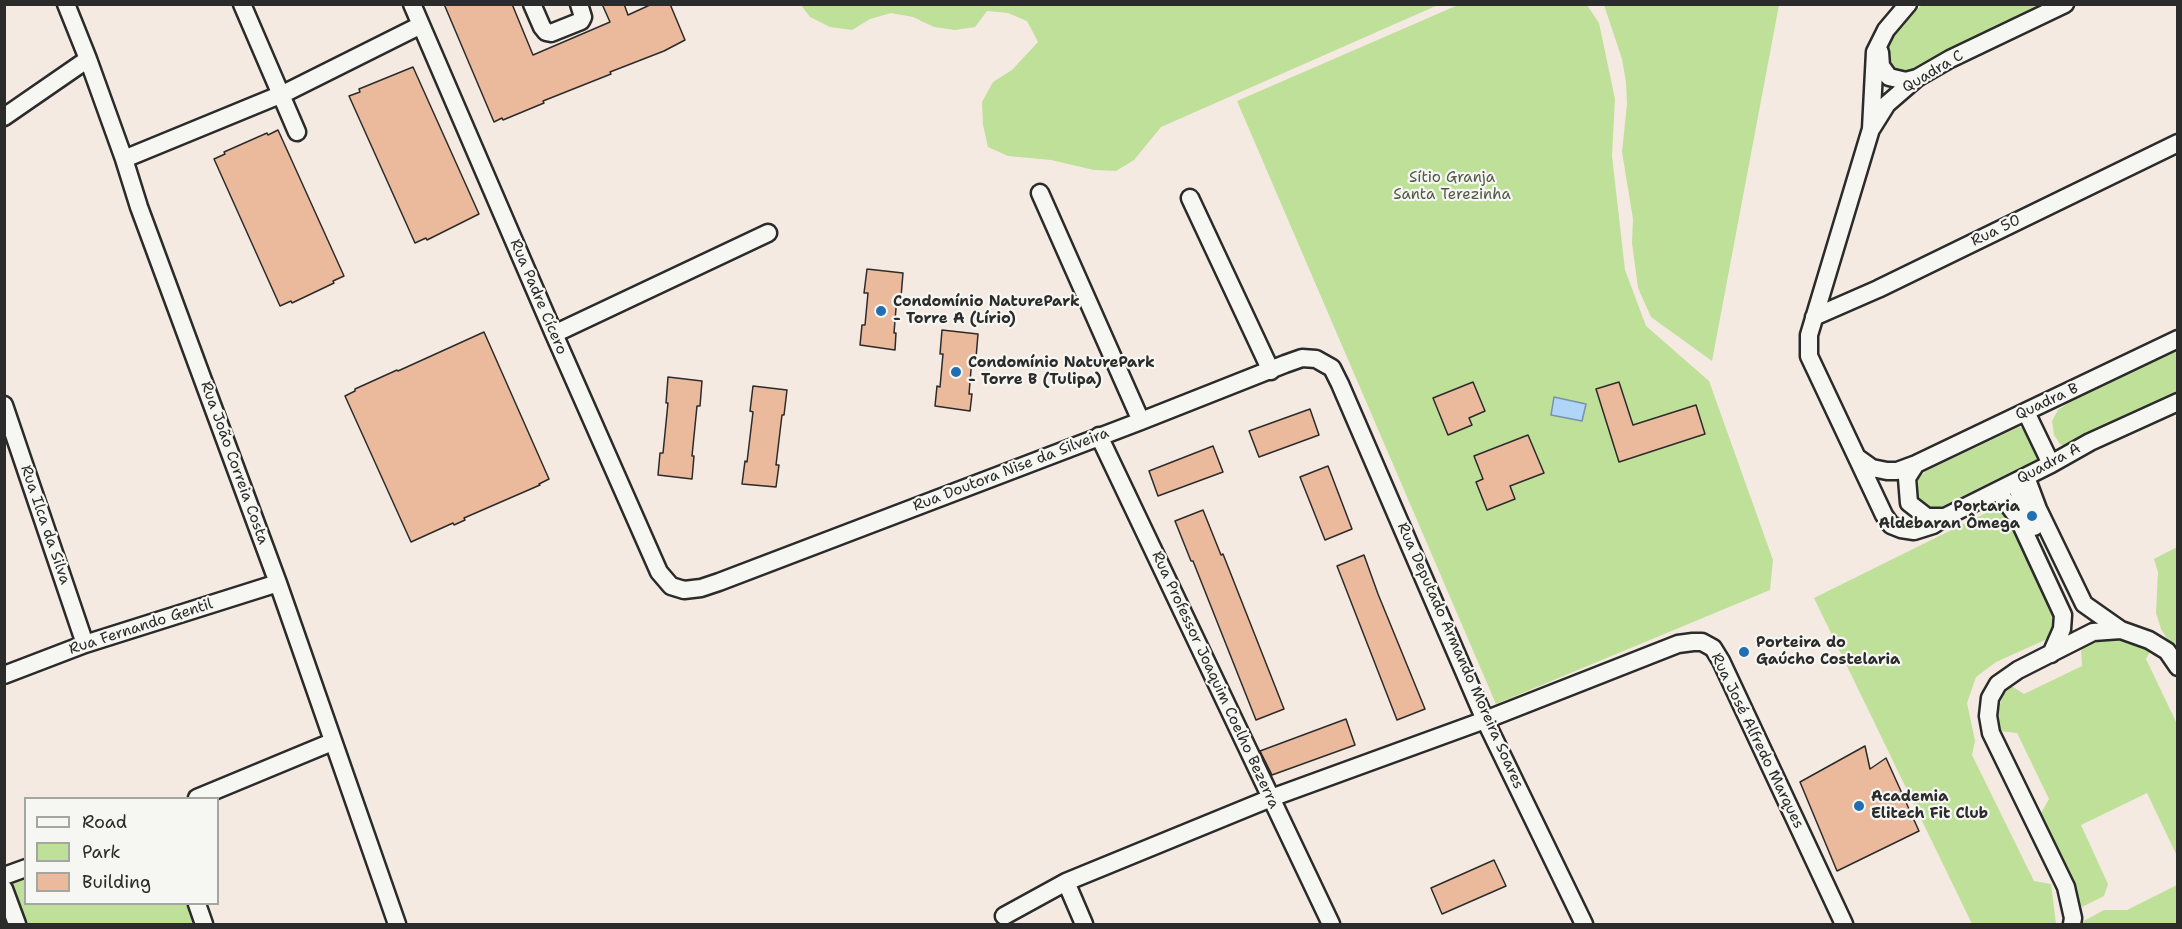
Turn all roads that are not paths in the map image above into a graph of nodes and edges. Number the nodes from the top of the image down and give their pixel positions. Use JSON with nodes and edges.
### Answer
{"nodes":[{"id":1,"x":66,"y":4,"type":"edge"},
{"id":2,"x":242,"y":4,"type":"edge"},
{"id":3,"x":412,"y":4,"type":"edge"},
{"id":4,"x":532,"y":4,"type":"edge"},
{"id":5,"x":579,"y":4,"type":"edge"},
{"id":6,"x":1908,"y":4,"type":"edge"},
{"id":7,"x":2065,"y":4,"type":"edge"},
{"id":8,"x":421,"y":25,"type":"junction"},
{"id":9,"x":1879,"y":42,"type":"junction"},
{"id":10,"x":88,"y":59,"type":"junction"},
{"id":11,"x":1917,"y":78,"type":"junction"},
{"id":12,"x":281,"y":94,"type":"junction"},
{"id":13,"x":4,"y":117,"type":"edge"},
{"id":14,"x":1871,"y":129,"type":"junction"},
{"id":15,"x":297,"y":132,"type":"dead end"},
{"id":16,"x":2178,"y":143,"type":"edge"},
{"id":17,"x":124,"y":159,"type":"junction"},
{"id":18,"x":1041,"y":193,"type":"dead end"},
{"id":19,"x":1190,"y":198,"type":"dead end"},
{"id":20,"x":768,"y":233,"type":"dead end"},
{"id":21,"x":1814,"y":317,"type":"junction"},
{"id":22,"x":554,"y":334,"type":"junction"},
{"id":23,"x":2178,"y":339,"type":"edge"},
{"id":24,"x":1271,"y":370,"type":"junction"},
{"id":25,"x":1340,"y":384,"type":"joint"},
{"id":26,"x":2178,"y":402,"type":"edge"},
{"id":27,"x":4,"y":405,"type":"edge"},
{"id":28,"x":2026,"y":412,"type":"junction"},
{"id":29,"x":1141,"y":421,"type":"junction"},
{"id":30,"x":1099,"y":436,"type":"junction"},
{"id":31,"x":1856,"y":457,"type":"junction"},
{"id":32,"x":1916,"y":464,"type":"junction"},
{"id":33,"x":2051,"y":464,"type":"junction"},
{"id":34,"x":2022,"y":479,"type":"junction"},
{"id":35,"x":1998,"y":491,"type":"junction"},
{"id":36,"x":2029,"y":515,"type":"junction"},
{"id":37,"x":1945,"y":517,"type":"junction"},
{"id":38,"x":278,"y":583,"type":"junction"},
{"id":39,"x":671,"y":586,"type":"joint"},
{"id":40,"x":2121,"y":630,"type":"junction"},
{"id":41,"x":2102,"y":632,"type":"junction"},
{"id":42,"x":85,"y":644,"type":"junction"},
{"id":43,"x":2051,"y":654,"type":"junction"},
{"id":44,"x":2178,"y":667,"type":"edge"},
{"id":45,"x":4,"y":675,"type":"edge"},
{"id":46,"x":1485,"y":720,"type":"junction"},
{"id":47,"x":332,"y":742,"type":"junction"},
{"id":48,"x":199,"y":797,"type":"edge"},
{"id":49,"x":1271,"y":798,"type":"junction"},
{"id":50,"x":24,"y":869,"type":"edge"},
{"id":51,"x":4,"y":876,"type":"edge"},
{"id":52,"x":1066,"y":882,"type":"junction"},
{"id":53,"x":4,"y":889,"type":"edge"},
{"id":54,"x":197,"y":905,"type":"edge"},
{"id":55,"x":1004,"y":916,"type":"dead end"},
{"id":56,"x":17,"y":924,"type":"edge"},
{"id":57,"x":204,"y":924,"type":"edge"},
{"id":58,"x":397,"y":924,"type":"edge"},
{"id":59,"x":1084,"y":924,"type":"edge"},
{"id":60,"x":1331,"y":924,"type":"edge"},
{"id":61,"x":1584,"y":924,"type":"edge"},
{"id":62,"x":1844,"y":924,"type":"edge"},
{"id":63,"x":2072,"y":924,"type":"edge"}],
"edges":[{"from":1,"to":10,"type":"street","name":"Rua João Correia Costa"},
{"from":2,"to":12,"type":"street"},
{"from":3,"to":8,"type":"street","name":"Rua Padre Cícero"},
{"from":4,"to":5,"type":"street"},
{"from":6,"to":9,"type":"street"},
{"from":7,"to":11,"type":"street","name":"Quadra C"},
{"from":8,"to":12,"type":"street"},
{"from":8,"to":22,"type":"street","name":"Rua Padre Cícero"},
{"from":9,"to":11,"type":"street"},
{"from":9,"to":14,"type":"street"},
{"from":10,"to":13,"type":"street"},
{"from":10,"to":17,"type":"street","name":"Rua João Correia Costa"},
{"from":11,"to":14,"type":"street","name":"Quadra C"},
{"from":12,"to":15,"type":"street"},
{"from":12,"to":17,"type":"street"},
{"from":14,"to":21,"type":"street"},
{"from":16,"to":21,"type":"street","name":"Rua 50"},
{"from":17,"to":38,"type":"street","name":"Rua João Correia Costa"},
{"from":18,"to":29,"type":"street"},
{"from":19,"to":24,"type":"street"},
{"from":20,"to":22,"type":"street"},
{"from":21,"to":31,"type":"street"},
{"from":22,"to":39,"type":"street","name":"Rua Padre Cícero"},
{"from":23,"to":28,"type":"street","name":"Quadra B"},
{"from":24,"to":25,"type":"street","name":"Rua Doutora Nise da Silveira"},
{"from":24,"to":29,"type":"street","name":"Rua Doutora Nise da Silveira"},
{"from":25,"to":46,"type":"street","name":"Rua Deputado Armando Moreira Soares"},
{"from":26,"to":33,"type":"street","name":"Quadra A"},
{"from":27,"to":42,"type":"street","name":"Rua Ilca da Silva"},
{"from":28,"to":32,"type":"street","name":"Quadra B"},
{"from":28,"to":33,"type":"street"},
{"from":29,"to":30,"type":"street","name":"Rua Doutora Nise da Silveira"},
{"from":30,"to":39,"type":"street","name":"Rua Doutora Nise da Silveira"},
{"from":30,"to":49,"type":"street","name":"Rua Professor Joaquim Coelho Bezerra"},
{"from":31,"to":32,"type":"street","name":"Quadra B"},
{"from":31,"to":37,"type":"street","name":"Quadra A"},
{"from":32,"to":37,"type":"street"},
{"from":33,"to":34,"type":"street","name":"Quadra A"},
{"from":34,"to":35,"type":"street","name":"Quadra A"},
{"from":34,"to":36,"type":"street"},
{"from":35,"to":36,"type":"street"},
{"from":35,"to":37,"type":"street","name":"Quadra A"},
{"from":36,"to":40,"type":"street"},
{"from":36,"to":41,"type":"street"},
{"from":36,"to":43,"type":"street"},
{"from":38,"to":42,"type":"street","name":"Rua Fernando Gentil"},
{"from":38,"to":47,"type":"street","name":"Rua João Correia Costa"},
{"from":40,"to":41,"type":"street"},
{"from":40,"to":44,"type":"street"},
{"from":41,"to":43,"type":"street"},
{"from":42,"to":45,"type":"street","name":"Rua Fernando Gentil"},
{"from":43,"to":63,"type":"street"},
{"from":46,"to":49,"type":"street","name":"Rua José Alfredo Marques"},
{"from":46,"to":61,"type":"street","name":"Rua Deputado Armando Moreira Soares"},
{"from":46,"to":62,"type":"street","name":"Rua José Alfredo Marques"},
{"from":47,"to":48,"type":"street"},
{"from":47,"to":58,"type":"street","name":"Rua João Correia Costa"},
{"from":49,"to":52,"type":"street","name":"Rua José Alfredo Marques"},
{"from":49,"to":60,"type":"street","name":"Rua Professor Joaquim Coelho Bezerra"},
{"from":50,"to":51,"type":"street"},
{"from":52,"to":55,"type":"street","name":"Rua José Alfredo Marques"},
{"from":52,"to":59,"type":"street"},
{"from":53,"to":56,"type":"street"},
{"from":54,"to":57,"type":"street"}]}
